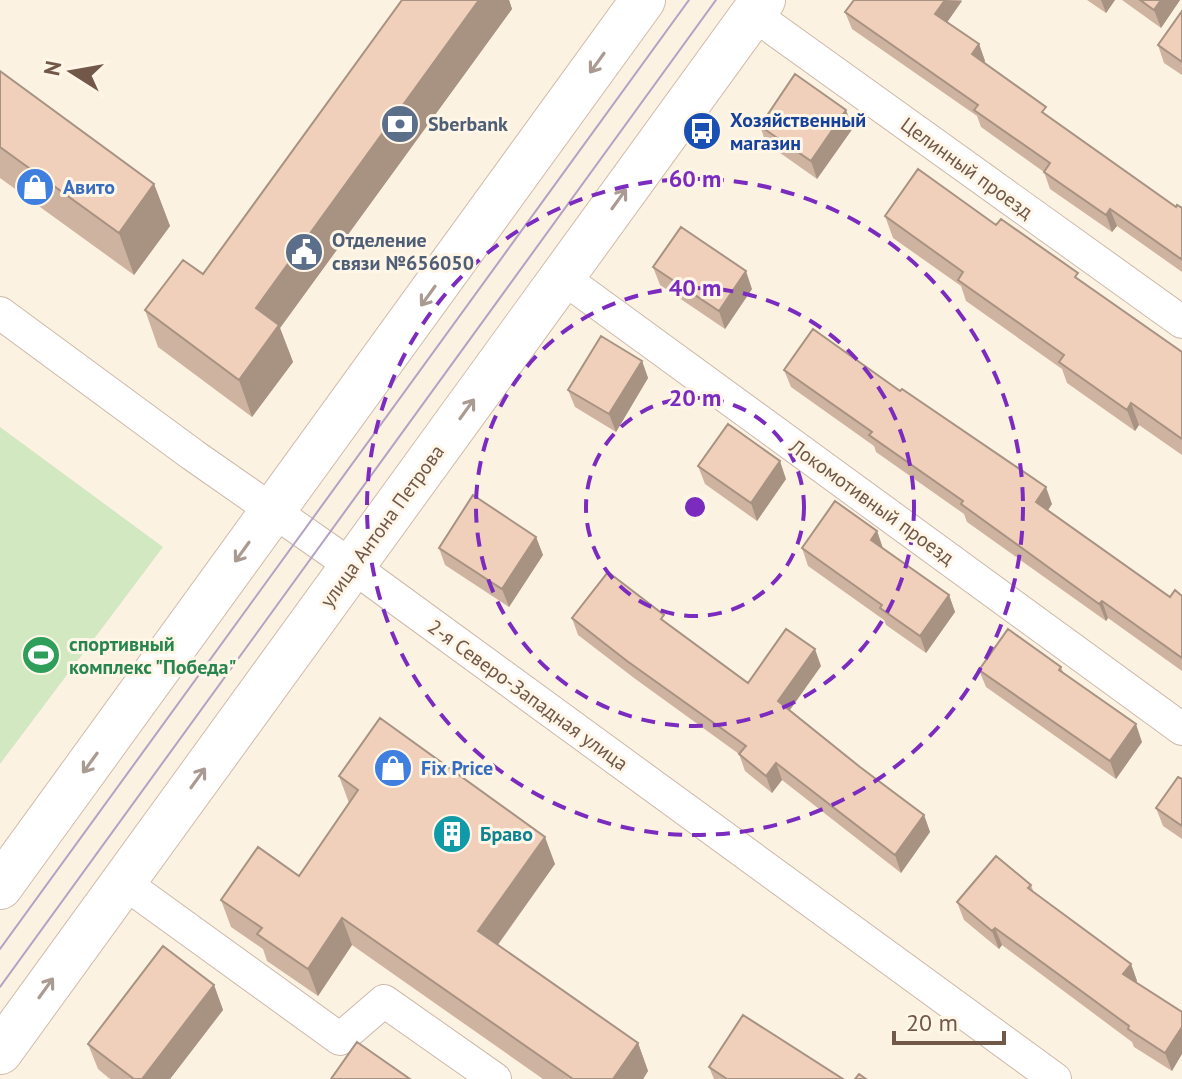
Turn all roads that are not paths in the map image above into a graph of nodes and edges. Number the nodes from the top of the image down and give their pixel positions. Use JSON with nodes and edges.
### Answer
{"nodes":[{"id":1,"x":643,"y":0,"type":"edge"},
{"id":2,"x":758,"y":7,"type":"edge"},
{"id":3,"x":562,"y":277,"type":"junction"},
{"id":4,"x":0,"y":313,"type":"edge"},
{"id":5,"x":1182,"y":322,"type":"edge"},
{"id":6,"x":272,"y":509,"type":"junction"},
{"id":7,"x":352,"y":566,"type":"junction"},
{"id":8,"x":1182,"y":729,"type":"edge"},
{"id":9,"x":123,"y":882,"type":"junction"},
{"id":10,"x":0,"y":887,"type":"edge"},
{"id":11,"x":0,"y":1052,"type":"edge"},
{"id":12,"x":495,"y":1079,"type":"edge"},
{"id":13,"x":1055,"y":1079,"type":"edge"}],
"edges":[{"from":1,"to":6,"type":"main road","one_way":true},
{"from":3,"to":2,"type":"main road","name":"улица Антона Петрова","one_way":true},
{"from":2,"to":5,"type":"street","name":"Целинный проезд"},
{"from":7,"to":3,"type":"main road","name":"улица Антона Петрова","one_way":true},
{"from":3,"to":8,"type":"street","name":"Локомотивный проезд"},
{"from":4,"to":6,"type":"street","name":"2-я Северо-Западная улица"},
{"from":6,"to":7,"type":"street","name":"2-я Северо-Западная улица"},
{"from":6,"to":10,"type":"main road","one_way":true},
{"from":9,"to":7,"type":"main road","name":"улица Антона Петрова","one_way":true},
{"from":7,"to":13,"type":"street","name":"2-я Северо-Западная улица"},
{"from":11,"to":9,"type":"main road","name":"улица Антона Петрова","one_way":true},
{"from":9,"to":12,"type":"street"}]}
